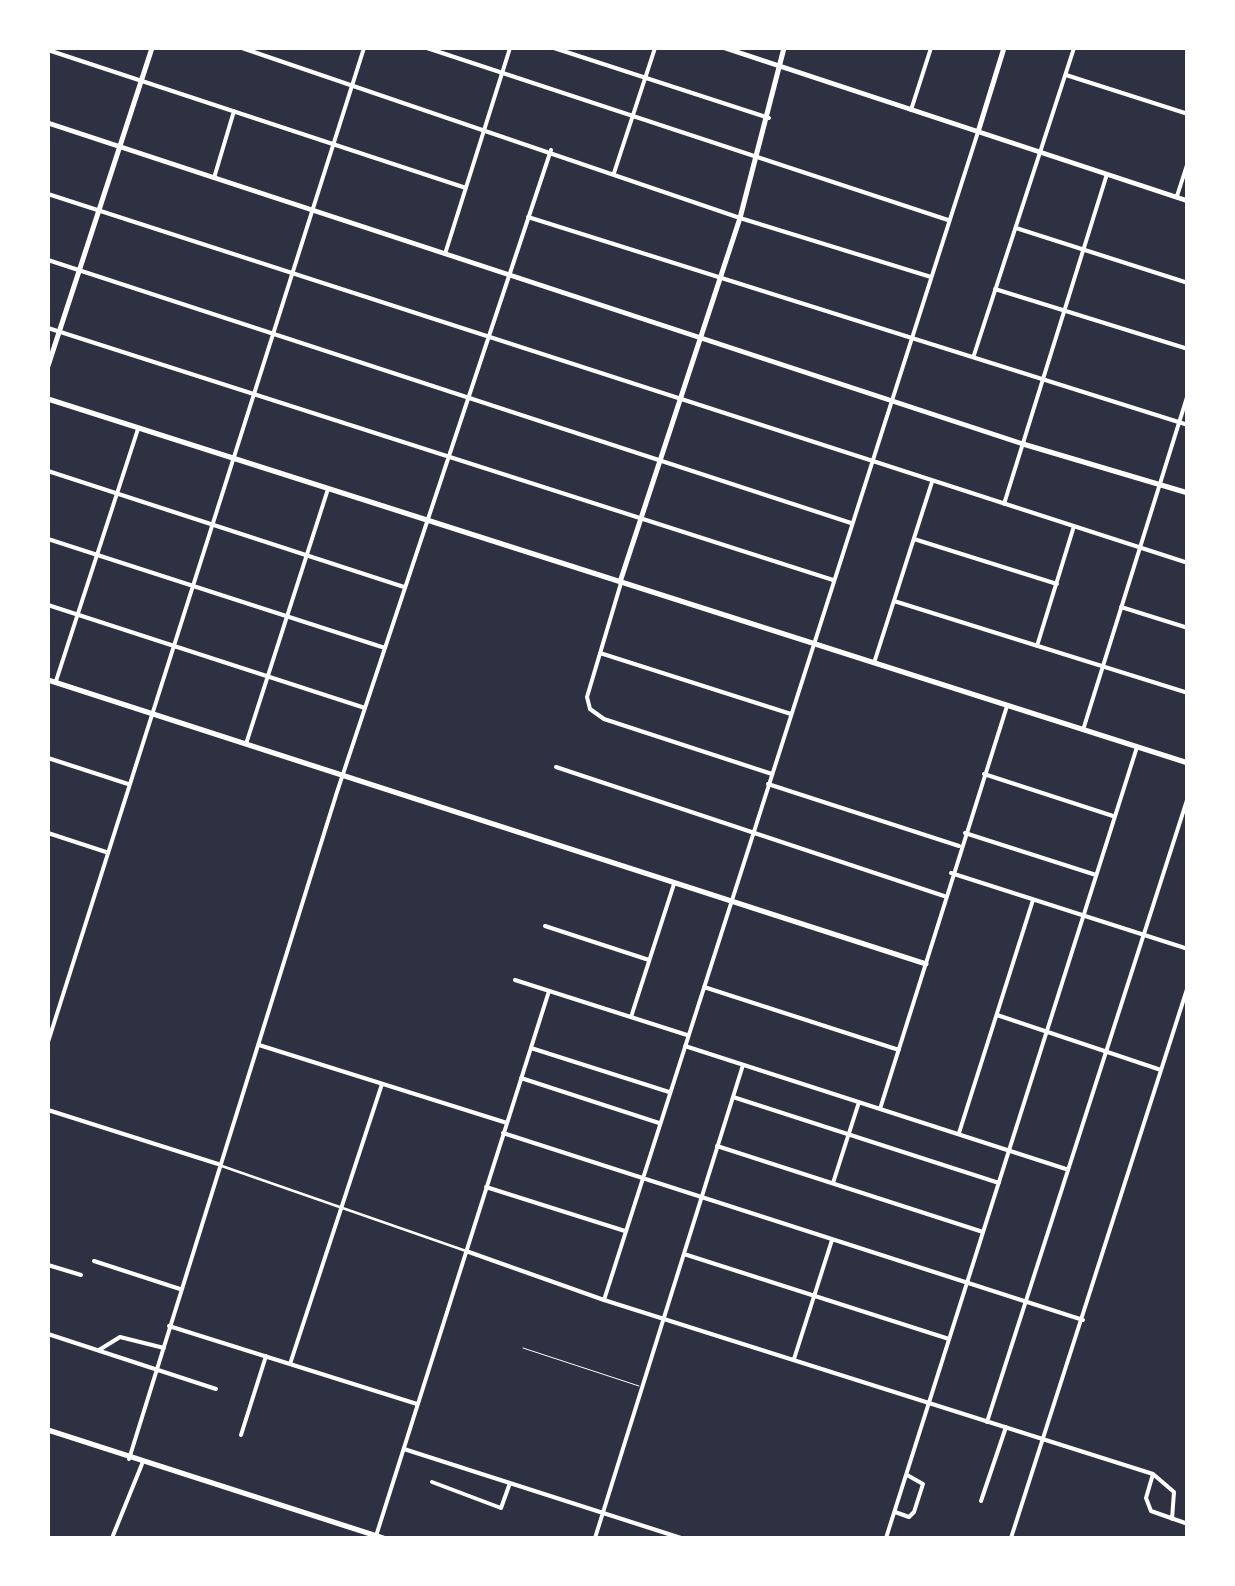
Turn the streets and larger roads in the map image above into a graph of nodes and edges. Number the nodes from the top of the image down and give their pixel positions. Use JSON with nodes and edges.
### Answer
{"nodes":[{"id":1,"x":152,"y":48,"type":"edge"},
{"id":2,"x":242,"y":48,"type":"edge"},
{"id":3,"x":364,"y":48,"type":"edge"},
{"id":4,"x":427,"y":48,"type":"edge"},
{"id":5,"x":510,"y":48,"type":"edge"},
{"id":6,"x":554,"y":48,"type":"edge"},
{"id":7,"x":654,"y":48,"type":"edge"},
{"id":8,"x":726,"y":48,"type":"edge"},
{"id":9,"x":784,"y":48,"type":"edge"},
{"id":10,"x":931,"y":48,"type":"edge"},
{"id":11,"x":1004,"y":48,"type":"edge"},
{"id":12,"x":1074,"y":48,"type":"edge"},
{"id":13,"x":48,"y":50,"type":"edge"},
{"id":14,"x":780,"y":65,"type":"junction"},
{"id":15,"x":502,"y":72,"type":"junction"},
{"id":16,"x":1066,"y":75,"type":"junction"},
{"id":17,"x":646,"y":77,"type":"junction"},
{"id":18,"x":141,"y":79,"type":"junction"},
{"id":19,"x":352,"y":83,"type":"junction"},
{"id":20,"x":234,"y":110,"type":"junction"},
{"id":21,"x":911,"y":110,"type":"junction"},
{"id":22,"x":1188,"y":114,"type":"edge"},
{"id":23,"x":634,"y":116,"type":"junction"},
{"id":24,"x":769,"y":118,"type":"junction"},
{"id":25,"x":48,"y":123,"type":"edge"},
{"id":26,"x":485,"y":128,"type":"junction"},
{"id":27,"x":978,"y":132,"type":"junction"},
{"id":28,"x":334,"y":143,"type":"junction"},
{"id":29,"x":118,"y":146,"type":"junction"},
{"id":30,"x":551,"y":150,"type":"junction"},
{"id":31,"x":1041,"y":152,"type":"junction"},
{"id":32,"x":757,"y":158,"type":"junction"},
{"id":33,"x":1188,"y":162,"type":"edge"},
{"id":34,"x":614,"y":173,"type":"junction"},
{"id":35,"x":1107,"y":174,"type":"junction"},
{"id":36,"x":214,"y":178,"type":"junction"},
{"id":37,"x":466,"y":188,"type":"junction"},
{"id":38,"x":48,"y":194,"type":"edge"},
{"id":39,"x":1176,"y":197,"type":"junction"},
{"id":40,"x":1188,"y":201,"type":"edge"},
{"id":41,"x":98,"y":210,"type":"junction"},
{"id":42,"x":314,"y":210,"type":"junction"},
{"id":43,"x":528,"y":217,"type":"junction"},
{"id":44,"x":740,"y":218,"type":"junction"},
{"id":45,"x":948,"y":220,"type":"junction"},
{"id":46,"x":1016,"y":228,"type":"junction"},
{"id":47,"x":1083,"y":249,"type":"junction"},
{"id":48,"x":445,"y":254,"type":"junction"},
{"id":49,"x":48,"y":260,"type":"edge"},
{"id":50,"x":78,"y":270,"type":"junction"},
{"id":51,"x":292,"y":274,"type":"junction"},
{"id":52,"x":508,"y":275,"type":"junction"},
{"id":53,"x":720,"y":276,"type":"junction"},
{"id":54,"x":931,"y":277,"type":"junction"},
{"id":55,"x":1188,"y":283,"type":"edge"},
{"id":56,"x":995,"y":289,"type":"junction"},
{"id":57,"x":1065,"y":310,"type":"junction"},
{"id":58,"x":48,"y":328,"type":"edge"},
{"id":59,"x":59,"y":331,"type":"junction"},
{"id":60,"x":274,"y":334,"type":"junction"},
{"id":61,"x":486,"y":337,"type":"junction"},
{"id":62,"x":700,"y":338,"type":"junction"},
{"id":63,"x":911,"y":338,"type":"junction"},
{"id":64,"x":1188,"y":349,"type":"edge"},
{"id":65,"x":974,"y":355,"type":"junction"},
{"id":66,"x":48,"y":366,"type":"edge"},
{"id":67,"x":1043,"y":377,"type":"junction"},
{"id":68,"x":254,"y":394,"type":"junction"},
{"id":69,"x":1188,"y":394,"type":"edge"},
{"id":70,"x":467,"y":397,"type":"junction"},
{"id":71,"x":48,"y":399,"type":"edge"},
{"id":72,"x":680,"y":399,"type":"junction"},
{"id":73,"x":892,"y":399,"type":"junction"},
{"id":74,"x":1178,"y":422,"type":"junction"},
{"id":75,"x":1188,"y":425,"type":"edge"},
{"id":76,"x":138,"y":428,"type":"junction"},
{"id":77,"x":1023,"y":444,"type":"junction"},
{"id":78,"x":448,"y":456,"type":"junction"},
{"id":79,"x":660,"y":458,"type":"junction"},
{"id":80,"x":233,"y":459,"type":"junction"},
{"id":81,"x":871,"y":461,"type":"junction"},
{"id":82,"x":48,"y":471,"type":"edge"},
{"id":83,"x":932,"y":480,"type":"junction"},
{"id":84,"x":1160,"y":484,"type":"junction"},
{"id":85,"x":328,"y":489,"type":"junction"},
{"id":86,"x":117,"y":494,"type":"junction"},
{"id":87,"x":1188,"y":494,"type":"edge"},
{"id":88,"x":1004,"y":504,"type":"junction"},
{"id":89,"x":640,"y":519,"type":"junction"},
{"id":90,"x":426,"y":520,"type":"junction"},
{"id":91,"x":851,"y":523,"type":"junction"},
{"id":92,"x":212,"y":524,"type":"junction"},
{"id":93,"x":1074,"y":526,"type":"junction"},
{"id":94,"x":48,"y":538,"type":"edge"},
{"id":95,"x":914,"y":539,"type":"junction"},
{"id":96,"x":1140,"y":548,"type":"junction"},
{"id":97,"x":97,"y":555,"type":"junction"},
{"id":98,"x":307,"y":555,"type":"junction"},
{"id":99,"x":1188,"y":563,"type":"edge"},
{"id":100,"x":833,"y":580,"type":"junction"},
{"id":101,"x":620,"y":582,"type":"junction"},
{"id":102,"x":1056,"y":584,"type":"junction"},
{"id":103,"x":192,"y":585,"type":"junction"},
{"id":104,"x":404,"y":588,"type":"junction"},
{"id":105,"x":894,"y":601,"type":"junction"},
{"id":106,"x":48,"y":605,"type":"edge"},
{"id":107,"x":1122,"y":607,"type":"junction"},
{"id":108,"x":78,"y":615,"type":"junction"},
{"id":109,"x":287,"y":616,"type":"junction"},
{"id":110,"x":1188,"y":628,"type":"edge"},
{"id":111,"x":813,"y":644,"type":"junction"},
{"id":112,"x":172,"y":646,"type":"junction"},
{"id":113,"x":1037,"y":646,"type":"junction"},
{"id":114,"x":384,"y":648,"type":"junction"},
{"id":115,"x":600,"y":652,"type":"junction"},
{"id":116,"x":874,"y":664,"type":"junction"},
{"id":117,"x":1103,"y":666,"type":"junction"},
{"id":118,"x":268,"y":676,"type":"junction"},
{"id":119,"x":51,"y":681,"type":"edge"},
{"id":120,"x":1188,"y":692,"type":"edge"},
{"id":121,"x":1007,"y":706,"type":"junction"},
{"id":122,"x":365,"y":708,"type":"junction"},
{"id":123,"x":150,"y":713,"type":"junction"},
{"id":124,"x":791,"y":714,"type":"junction"},
{"id":125,"x":1083,"y":730,"type":"junction"},
{"id":126,"x":246,"y":744,"type":"junction"},
{"id":127,"x":1136,"y":747,"type":"junction"},
{"id":128,"x":48,"y":758,"type":"edge"},
{"id":129,"x":1188,"y":764,"type":"edge"},
{"id":130,"x":556,"y":768,"type":"dead end"},
{"id":131,"x":772,"y":774,"type":"junction"},
{"id":132,"x":984,"y":774,"type":"junction"},
{"id":133,"x":343,"y":776,"type":"junction"},
{"id":134,"x":128,"y":784,"type":"junction"},
{"id":135,"x":768,"y":784,"type":"junction"},
{"id":136,"x":1188,"y":797,"type":"edge"},
{"id":137,"x":1115,"y":816,"type":"junction"},
{"id":138,"x":48,"y":832,"type":"edge"},
{"id":139,"x":965,"y":833,"type":"junction"},
{"id":140,"x":752,"y":835,"type":"junction"},
{"id":141,"x":960,"y":847,"type":"junction"},
{"id":142,"x":106,"y":852,"type":"junction"},
{"id":143,"x":951,"y":873,"type":"junction"},
{"id":144,"x":1096,"y":875,"type":"junction"},
{"id":145,"x":674,"y":883,"type":"junction"},
{"id":146,"x":944,"y":896,"type":"junction"},
{"id":147,"x":1033,"y":900,"type":"junction"},
{"id":148,"x":731,"y":901,"type":"junction"},
{"id":149,"x":1083,"y":916,"type":"junction"},
{"id":150,"x":545,"y":926,"type":"dead end"},
{"id":151,"x":1143,"y":935,"type":"junction"},
{"id":152,"x":1188,"y":949,"type":"edge"},
{"id":153,"x":650,"y":960,"type":"junction"},
{"id":154,"x":926,"y":964,"type":"junction"},
{"id":155,"x":515,"y":980,"type":"dead end"},
{"id":156,"x":1188,"y":986,"type":"edge"},
{"id":157,"x":704,"y":987,"type":"junction"},
{"id":158,"x":549,"y":991,"type":"junction"},
{"id":159,"x":48,"y":1014,"type":"edge"},
{"id":160,"x":997,"y":1016,"type":"junction"},
{"id":161,"x":55,"y":1017,"type":"junction"},
{"id":162,"x":631,"y":1017,"type":"junction"},
{"id":163,"x":1046,"y":1032,"type":"junction"},
{"id":164,"x":688,"y":1036,"type":"junction"},
{"id":165,"x":48,"y":1042,"type":"edge"},
{"id":166,"x":257,"y":1044,"type":"junction"},
{"id":167,"x":685,"y":1046,"type":"junction"},
{"id":168,"x":531,"y":1048,"type":"junction"},
{"id":169,"x":899,"y":1050,"type":"junction"},
{"id":170,"x":1106,"y":1052,"type":"junction"},
{"id":171,"x":743,"y":1065,"type":"junction"},
{"id":172,"x":1161,"y":1070,"type":"junction"},
{"id":173,"x":521,"y":1078,"type":"junction"},
{"id":174,"x":382,"y":1084,"type":"junction"},
{"id":175,"x":670,"y":1092,"type":"junction"},
{"id":176,"x":733,"y":1097,"type":"junction"},
{"id":177,"x":859,"y":1102,"type":"junction"},
{"id":178,"x":880,"y":1109,"type":"junction"},
{"id":179,"x":48,"y":1110,"type":"edge"},
{"id":180,"x":507,"y":1123,"type":"junction"},
{"id":181,"x":660,"y":1123,"type":"junction"},
{"id":182,"x":503,"y":1133,"type":"junction"},
{"id":183,"x":849,"y":1134,"type":"junction"},
{"id":184,"x":958,"y":1134,"type":"junction"},
{"id":185,"x":717,"y":1146,"type":"junction"},
{"id":186,"x":1009,"y":1151,"type":"junction"},
{"id":187,"x":218,"y":1164,"type":"junction"},
{"id":188,"x":1068,"y":1170,"type":"junction"},
{"id":189,"x":642,"y":1178,"type":"junction"},
{"id":190,"x":833,"y":1183,"type":"junction"},
{"id":191,"x":999,"y":1183,"type":"junction"},
{"id":192,"x":486,"y":1186,"type":"junction"},
{"id":193,"x":701,"y":1197,"type":"junction"},
{"id":194,"x":341,"y":1209,"type":"junction"},
{"id":195,"x":626,"y":1232,"type":"junction"},
{"id":196,"x":983,"y":1232,"type":"junction"},
{"id":197,"x":832,"y":1240,"type":"junction"},
{"id":198,"x":466,"y":1251,"type":"junction"},
{"id":199,"x":684,"y":1254,"type":"junction"},
{"id":200,"x":94,"y":1261,"type":"dead end"},
{"id":201,"x":48,"y":1265,"type":"edge"},
{"id":202,"x":81,"y":1275,"type":"dead end"},
{"id":203,"x":967,"y":1283,"type":"junction"},
{"id":204,"x":181,"y":1289,"type":"junction"},
{"id":205,"x":814,"y":1296,"type":"junction"},
{"id":206,"x":604,"y":1300,"type":"junction"},
{"id":207,"x":1025,"y":1302,"type":"junction"},
{"id":208,"x":664,"y":1318,"type":"junction"},
{"id":209,"x":1083,"y":1320,"type":"junction"},
{"id":210,"x":169,"y":1326,"type":"junction"},
{"id":211,"x":48,"y":1334,"type":"edge"},
{"id":212,"x":949,"y":1340,"type":"junction"},
{"id":213,"x":164,"y":1348,"type":"junction"},
{"id":214,"x":98,"y":1351,"type":"junction"},
{"id":215,"x":266,"y":1356,"type":"junction"},
{"id":216,"x":794,"y":1360,"type":"junction"},
{"id":217,"x":290,"y":1364,"type":"junction"},
{"id":218,"x":158,"y":1370,"type":"junction"},
{"id":219,"x":216,"y":1389,"type":"dead end"},
{"id":220,"x":930,"y":1402,"type":"junction"},
{"id":221,"x":418,"y":1404,"type":"junction"},
{"id":222,"x":987,"y":1422,"type":"junction"},
{"id":223,"x":1006,"y":1427,"type":"junction"},
{"id":224,"x":48,"y":1430,"type":"edge"},
{"id":225,"x":241,"y":1435,"type":"dead end"},
{"id":226,"x":1042,"y":1438,"type":"junction"},
{"id":227,"x":404,"y":1449,"type":"junction"},
{"id":228,"x":129,"y":1459,"type":"junction"},
{"id":229,"x":142,"y":1464,"type":"junction"},
{"id":230,"x":1152,"y":1474,"type":"junction"},
{"id":231,"x":906,"y":1475,"type":"junction"},
{"id":232,"x":432,"y":1482,"type":"dead end"},
{"id":233,"x":510,"y":1483,"type":"junction"},
{"id":234,"x":981,"y":1500,"type":"dead end"},
{"id":235,"x":894,"y":1512,"type":"junction"},
{"id":236,"x":603,"y":1513,"type":"junction"},
{"id":237,"x":1172,"y":1518,"type":"junction"},
{"id":238,"x":1188,"y":1524,"type":"edge"},
{"id":239,"x":374,"y":1537,"type":"edge"},
{"id":240,"x":112,"y":1538,"type":"edge"},
{"id":241,"x":595,"y":1538,"type":"edge"},
{"id":242,"x":681,"y":1538,"type":"edge"},
{"id":243,"x":886,"y":1538,"type":"edge"},
{"id":244,"x":1010,"y":1538,"type":"edge"}],
"edges":[{"from":1,"to":18,"type":"street"},
{"from":2,"to":19,"type":"street"},
{"from":3,"to":19,"type":"street"},
{"from":4,"to":15,"type":"street"},
{"from":5,"to":15,"type":"street"},
{"from":6,"to":17,"type":"street"},
{"from":7,"to":17,"type":"street"},
{"from":8,"to":14,"type":"street"},
{"from":9,"to":14,"type":"street"},
{"from":10,"to":21,"type":"street"},
{"from":11,"to":27,"type":"street"},
{"from":12,"to":16,"type":"street"},
{"from":13,"to":18,"type":"street"},
{"from":14,"to":21,"type":"street"},
{"from":14,"to":24,"type":"street"},
{"from":15,"to":23,"type":"street"},
{"from":15,"to":26,"type":"street"},
{"from":16,"to":22,"type":"street"},
{"from":16,"to":31,"type":"street"},
{"from":17,"to":23,"type":"street"},
{"from":17,"to":24,"type":"street"},
{"from":18,"to":20,"type":"street"},
{"from":18,"to":29,"type":"street"},
{"from":19,"to":26,"type":"street"},
{"from":19,"to":28,"type":"street"},
{"from":20,"to":28,"type":"street"},
{"from":20,"to":36,"type":"street"},
{"from":21,"to":27,"type":"street"},
{"from":23,"to":32,"type":"street"},
{"from":23,"to":34,"type":"street"},
{"from":24,"to":32,"type":"street"},
{"from":25,"to":29,"type":"street"},
{"from":26,"to":30,"type":"street"},
{"from":26,"to":37,"type":"street"},
{"from":27,"to":31,"type":"street"},
{"from":27,"to":45,"type":"street"},
{"from":28,"to":37,"type":"street"},
{"from":28,"to":42,"type":"street"},
{"from":29,"to":36,"type":"street"},
{"from":29,"to":41,"type":"street"},
{"from":30,"to":34,"type":"street"},
{"from":30,"to":43,"type":"street"},
{"from":31,"to":35,"type":"street"},
{"from":31,"to":46,"type":"street"},
{"from":32,"to":44,"type":"street"},
{"from":32,"to":45,"type":"street"},
{"from":33,"to":39,"type":"street"},
{"from":34,"to":44,"type":"street"},
{"from":35,"to":39,"type":"street"},
{"from":35,"to":47,"type":"street"},
{"from":36,"to":42,"type":"street"},
{"from":37,"to":48,"type":"street"},
{"from":38,"to":41,"type":"street"},
{"from":39,"to":40,"type":"street"},
{"from":41,"to":50,"type":"street"},
{"from":41,"to":51,"type":"street"},
{"from":42,"to":48,"type":"street"},
{"from":42,"to":51,"type":"street"},
{"from":43,"to":52,"type":"street"},
{"from":43,"to":53,"type":"street"},
{"from":44,"to":53,"type":"street"},
{"from":44,"to":54,"type":"street"},
{"from":45,"to":54,"type":"street"},
{"from":46,"to":47,"type":"street"},
{"from":46,"to":56,"type":"street"},
{"from":47,"to":55,"type":"street"},
{"from":47,"to":57,"type":"street"},
{"from":48,"to":52,"type":"street"},
{"from":49,"to":50,"type":"street"},
{"from":50,"to":59,"type":"street"},
{"from":50,"to":60,"type":"street"},
{"from":51,"to":60,"type":"street"},
{"from":51,"to":61,"type":"street"},
{"from":52,"to":61,"type":"street"},
{"from":52,"to":62,"type":"street"},
{"from":53,"to":62,"type":"street"},
{"from":53,"to":63,"type":"street"},
{"from":54,"to":63,"type":"street"},
{"from":56,"to":57,"type":"street"},
{"from":56,"to":65,"type":"street"},
{"from":57,"to":64,"type":"street"},
{"from":57,"to":67,"type":"street"},
{"from":58,"to":59,"type":"street"},
{"from":59,"to":66,"type":"street"},
{"from":59,"to":68,"type":"street"},
{"from":60,"to":68,"type":"street"},
{"from":60,"to":70,"type":"street"},
{"from":61,"to":70,"type":"street"},
{"from":61,"to":72,"type":"street"},
{"from":62,"to":72,"type":"street"},
{"from":62,"to":73,"type":"street"},
{"from":63,"to":65,"type":"street"},
{"from":63,"to":73,"type":"street"},
{"from":65,"to":67,"type":"street"},
{"from":67,"to":74,"type":"street"},
{"from":67,"to":77,"type":"street"},
{"from":68,"to":78,"type":"street"},
{"from":68,"to":80,"type":"street"},
{"from":69,"to":74,"type":"street"},
{"from":70,"to":78,"type":"street"},
{"from":70,"to":79,"type":"street"},
{"from":71,"to":76,"type":"street"},
{"from":72,"to":79,"type":"street"},
{"from":72,"to":81,"type":"street"},
{"from":73,"to":77,"type":"street"},
{"from":73,"to":81,"type":"street"},
{"from":74,"to":75,"type":"street"},
{"from":74,"to":84,"type":"street"},
{"from":76,"to":80,"type":"street"},
{"from":76,"to":86,"type":"street"},
{"from":77,"to":84,"type":"street"},
{"from":77,"to":88,"type":"street"},
{"from":78,"to":89,"type":"street"},
{"from":78,"to":90,"type":"street"},
{"from":79,"to":89,"type":"street"},
{"from":79,"to":91,"type":"street"},
{"from":80,"to":85,"type":"street"},
{"from":80,"to":92,"type":"street"},
{"from":81,"to":83,"type":"street"},
{"from":81,"to":91,"type":"street"},
{"from":82,"to":86,"type":"street"},
{"from":83,"to":88,"type":"street"},
{"from":83,"to":95,"type":"street"},
{"from":84,"to":87,"type":"street"},
{"from":84,"to":96,"type":"street"},
{"from":85,"to":90,"type":"street"},
{"from":85,"to":98,"type":"street"},
{"from":86,"to":92,"type":"street"},
{"from":86,"to":97,"type":"street"},
{"from":88,"to":93,"type":"street"},
{"from":89,"to":100,"type":"street"},
{"from":89,"to":101,"type":"street"},
{"from":90,"to":101,"type":"street"},
{"from":90,"to":104,"type":"street"},
{"from":91,"to":100,"type":"street"},
{"from":92,"to":98,"type":"street"},
{"from":92,"to":103,"type":"street"},
{"from":93,"to":96,"type":"street"},
{"from":93,"to":102,"type":"street"},
{"from":94,"to":97,"type":"street"},
{"from":95,"to":102,"type":"street"},
{"from":95,"to":105,"type":"street"},
{"from":96,"to":99,"type":"street"},
{"from":96,"to":107,"type":"street"},
{"from":97,"to":103,"type":"street"},
{"from":97,"to":108,"type":"street"},
{"from":98,"to":104,"type":"street"},
{"from":98,"to":109,"type":"street"},
{"from":100,"to":111,"type":"street"},
{"from":101,"to":111,"type":"street"},
{"from":101,"to":115,"type":"street"},
{"from":102,"to":113,"type":"street"},
{"from":103,"to":109,"type":"street"},
{"from":103,"to":112,"type":"street"},
{"from":104,"to":114,"type":"street"},
{"from":105,"to":113,"type":"street"},
{"from":105,"to":116,"type":"street"},
{"from":106,"to":108,"type":"street"},
{"from":107,"to":110,"type":"street"},
{"from":107,"to":117,"type":"street"},
{"from":108,"to":112,"type":"street"},
{"from":108,"to":119,"type":"street"},
{"from":109,"to":114,"type":"street"},
{"from":109,"to":118,"type":"street"},
{"from":111,"to":116,"type":"street"},
{"from":111,"to":124,"type":"street"},
{"from":112,"to":118,"type":"street"},
{"from":112,"to":123,"type":"street"},
{"from":113,"to":117,"type":"street"},
{"from":114,"to":122,"type":"street"},
{"from":115,"to":124,"type":"street"},
{"from":115,"to":131,"type":"street"},
{"from":116,"to":121,"type":"street"},
{"from":117,"to":120,"type":"street"},
{"from":117,"to":125,"type":"street"},
{"from":118,"to":122,"type":"street"},
{"from":118,"to":126,"type":"street"},
{"from":119,"to":123,"type":"street"},
{"from":121,"to":125,"type":"street"},
{"from":121,"to":132,"type":"street"},
{"from":122,"to":133,"type":"street"},
{"from":123,"to":126,"type":"street"},
{"from":123,"to":134,"type":"street"},
{"from":124,"to":131,"type":"street"},
{"from":125,"to":127,"type":"street"},
{"from":126,"to":133,"type":"street"},
{"from":127,"to":129,"type":"street"},
{"from":127,"to":137,"type":"street"},
{"from":128,"to":134,"type":"street"},
{"from":130,"to":140,"type":"street"},
{"from":131,"to":135,"type":"street"},
{"from":132,"to":137,"type":"street"},
{"from":132,"to":139,"type":"street"},
{"from":133,"to":145,"type":"street"},
{"from":133,"to":166,"type":"street"},
{"from":134,"to":142,"type":"street"},
{"from":135,"to":140,"type":"street"},
{"from":135,"to":141,"type":"street"},
{"from":136,"to":151,"type":"street"},
{"from":137,"to":144,"type":"street"},
{"from":138,"to":142,"type":"street"},
{"from":139,"to":141,"type":"street"},
{"from":139,"to":144,"type":"street"},
{"from":140,"to":146,"type":"street"},
{"from":140,"to":148,"type":"street"},
{"from":141,"to":143,"type":"street"},
{"from":142,"to":161,"type":"street"},
{"from":143,"to":146,"type":"street"},
{"from":143,"to":147,"type":"street"},
{"from":144,"to":149,"type":"street"},
{"from":145,"to":148,"type":"street"},
{"from":145,"to":153,"type":"street"},
{"from":146,"to":154,"type":"street"},
{"from":147,"to":149,"type":"street"},
{"from":147,"to":160,"type":"street"},
{"from":148,"to":154,"type":"street"},
{"from":148,"to":157,"type":"street"},
{"from":149,"to":151,"type":"street"},
{"from":149,"to":163,"type":"street"},
{"from":150,"to":153,"type":"street"},
{"from":151,"to":152,"type":"street"},
{"from":151,"to":170,"type":"street"},
{"from":153,"to":162,"type":"street"},
{"from":154,"to":169,"type":"street"},
{"from":155,"to":158,"type":"street"},
{"from":156,"to":172,"type":"street"},
{"from":157,"to":164,"type":"street"},
{"from":157,"to":169,"type":"street"},
{"from":158,"to":162,"type":"street"},
{"from":158,"to":168,"type":"street"},
{"from":159,"to":161,"type":"street"},
{"from":160,"to":163,"type":"street"},
{"from":160,"to":184,"type":"street"},
{"from":161,"to":165,"type":"street"},
{"from":162,"to":164,"type":"street"},
{"from":163,"to":170,"type":"street"},
{"from":163,"to":186,"type":"street"},
{"from":164,"to":167,"type":"street"},
{"from":166,"to":174,"type":"street"},
{"from":166,"to":187,"type":"street"},
{"from":167,"to":171,"type":"street"},
{"from":167,"to":175,"type":"street"},
{"from":168,"to":173,"type":"street"},
{"from":168,"to":175,"type":"street"},
{"from":169,"to":178,"type":"street"},
{"from":170,"to":172,"type":"street"},
{"from":170,"to":188,"type":"street"},
{"from":171,"to":176,"type":"street"},
{"from":171,"to":177,"type":"street"},
{"from":172,"to":209,"type":"street"},
{"from":173,"to":180,"type":"street"},
{"from":173,"to":181,"type":"street"},
{"from":174,"to":180,"type":"street"},
{"from":174,"to":194,"type":"street"},
{"from":175,"to":181,"type":"street"},
{"from":176,"to":183,"type":"street"},
{"from":176,"to":185,"type":"street"},
{"from":177,"to":178,"type":"street"},
{"from":177,"to":183,"type":"street"},
{"from":178,"to":184,"type":"street"},
{"from":179,"to":187,"type":"street"},
{"from":180,"to":182,"type":"street"},
{"from":181,"to":189,"type":"street"},
{"from":182,"to":189,"type":"street"},
{"from":182,"to":192,"type":"street"},
{"from":183,"to":190,"type":"street"},
{"from":183,"to":191,"type":"street"},
{"from":184,"to":186,"type":"street"},
{"from":185,"to":190,"type":"street"},
{"from":185,"to":193,"type":"street"},
{"from":186,"to":188,"type":"street"},
{"from":186,"to":191,"type":"street"},
{"from":187,"to":194,"type":"street"},
{"from":187,"to":204,"type":"street"},
{"from":188,"to":207,"type":"street"},
{"from":189,"to":193,"type":"street"},
{"from":189,"to":195,"type":"street"},
{"from":190,"to":196,"type":"street"},
{"from":191,"to":196,"type":"street"},
{"from":192,"to":195,"type":"street"},
{"from":192,"to":198,"type":"street"},
{"from":193,"to":197,"type":"street"},
{"from":193,"to":199,"type":"street"},
{"from":194,"to":198,"type":"street"},
{"from":194,"to":217,"type":"street"},
{"from":195,"to":206,"type":"street"},
{"from":196,"to":203,"type":"street"},
{"from":197,"to":203,"type":"street"},
{"from":197,"to":205,"type":"street"},
{"from":198,"to":206,"type":"street"},
{"from":198,"to":221,"type":"street"},
{"from":199,"to":205,"type":"street"},
{"from":199,"to":208,"type":"street"},
{"from":200,"to":204,"type":"street"},
{"from":201,"to":202,"type":"street"},
{"from":203,"to":207,"type":"street"},
{"from":203,"to":212,"type":"street"},
{"from":204,"to":210,"type":"street"},
{"from":205,"to":212,"type":"street"},
{"from":205,"to":216,"type":"street"},
{"from":206,"to":208,"type":"street"},
{"from":207,"to":209,"type":"street"},
{"from":207,"to":222,"type":"street"},
{"from":208,"to":216,"type":"street"},
{"from":208,"to":236,"type":"street"},
{"from":209,"to":226,"type":"street"},
{"from":210,"to":213,"type":"street"},
{"from":210,"to":215,"type":"street"},
{"from":211,"to":214,"type":"street"},
{"from":212,"to":220,"type":"street"},
{"from":213,"to":214,"type":"street"},
{"from":213,"to":218,"type":"street"},
{"from":214,"to":218,"type":"street"},
{"from":215,"to":217,"type":"street"},
{"from":215,"to":225,"type":"street"},
{"from":216,"to":220,"type":"street"},
{"from":217,"to":221,"type":"street"},
{"from":218,"to":219,"type":"street"},
{"from":218,"to":228,"type":"street"},
{"from":220,"to":222,"type":"street"},
{"from":220,"to":231,"type":"street"},
{"from":221,"to":227,"type":"street"},
{"from":222,"to":223,"type":"street"},
{"from":223,"to":226,"type":"street"},
{"from":223,"to":234,"type":"street"},
{"from":224,"to":228,"type":"street"},
{"from":226,"to":230,"type":"street"},
{"from":226,"to":244,"type":"street"},
{"from":227,"to":233,"type":"street"},
{"from":227,"to":239,"type":"street"},
{"from":228,"to":229,"type":"street"},
{"from":229,"to":239,"type":"street"},
{"from":229,"to":240,"type":"street"},
{"from":230,"to":237,"type":"street"},
{"from":230,"to":237,"type":"street"},
{"from":231,"to":235,"type":"street"},
{"from":231,"to":235,"type":"street"},
{"from":232,"to":233,"type":"street"},
{"from":233,"to":236,"type":"street"},
{"from":235,"to":243,"type":"street"},
{"from":236,"to":241,"type":"street"},
{"from":236,"to":242,"type":"street"},
{"from":237,"to":238,"type":"street"}]}
